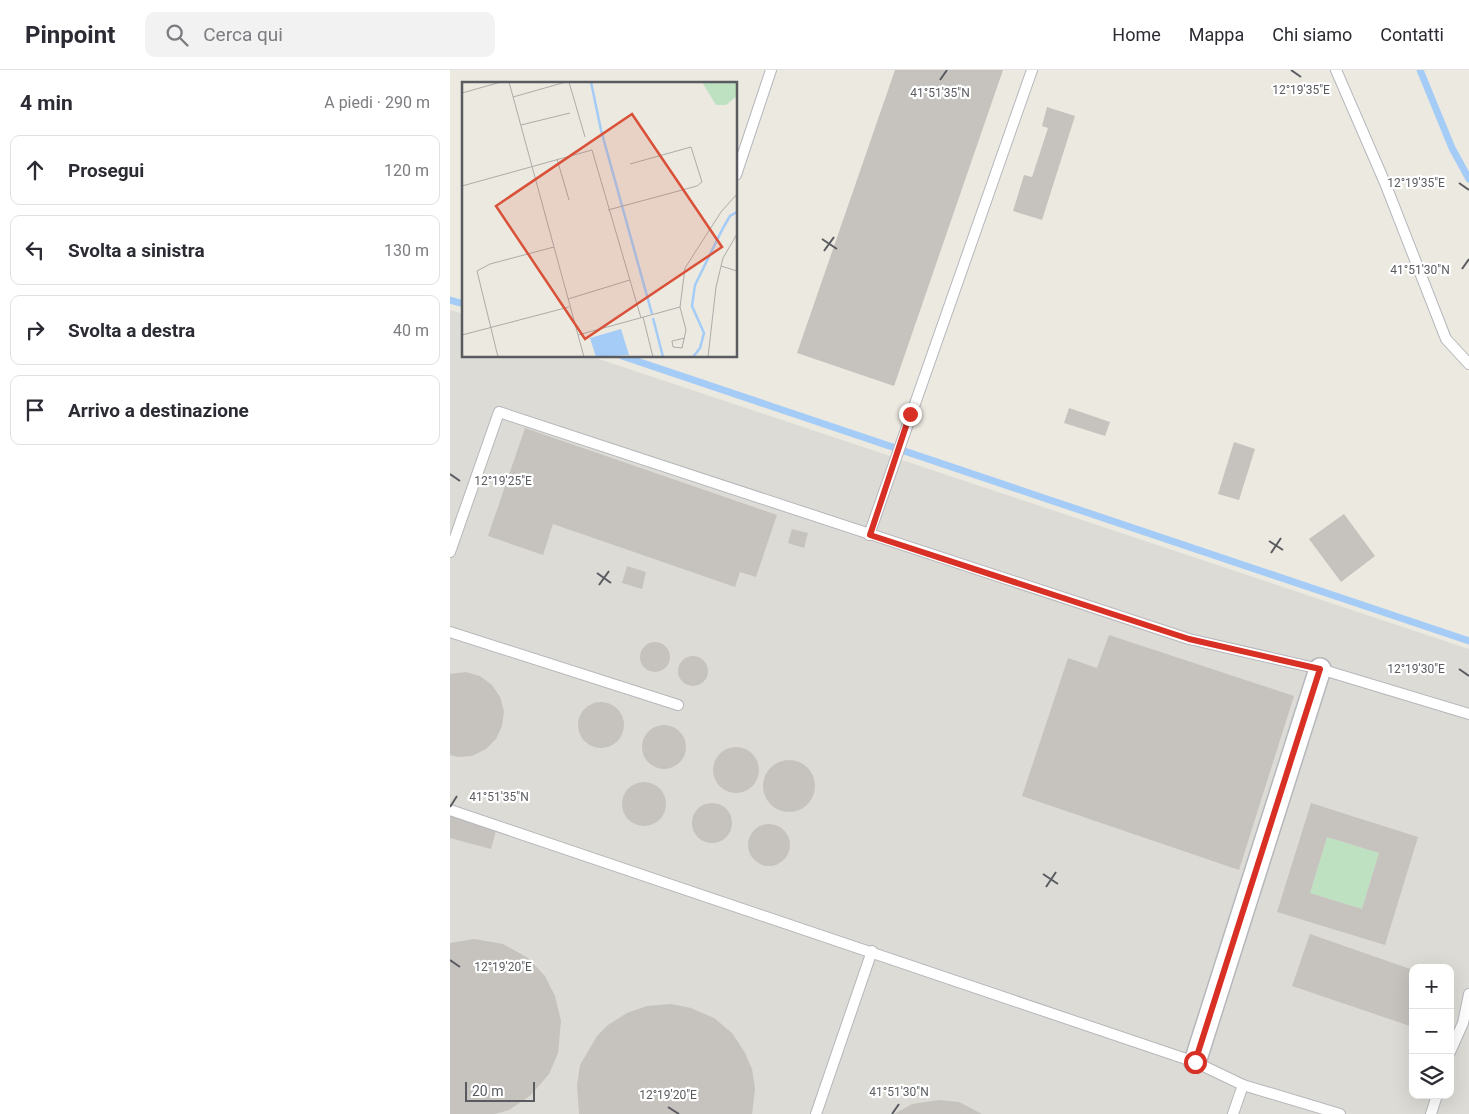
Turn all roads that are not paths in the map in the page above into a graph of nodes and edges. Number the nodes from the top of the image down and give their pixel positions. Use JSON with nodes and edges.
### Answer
{"nodes":[{"id":1,"x":771,"y":70,"type":"edge"},
{"id":2,"x":1032,"y":70,"type":"edge"},
{"id":3,"x":1336,"y":70,"type":"edge"},
{"id":4,"x":738,"y":169,"type":"edge"},
{"id":5,"x":1469,"y":364,"type":"edge"},
{"id":6,"x":870,"y":535,"type":"junction"},
{"id":7,"x":450,"y":552,"type":"edge"},
{"id":8,"x":450,"y":632,"type":"edge"},
{"id":9,"x":1320,"y":669,"type":"junction"},
{"id":10,"x":678,"y":706,"type":"dead end"},
{"id":11,"x":1469,"y":714,"type":"edge"},
{"id":12,"x":450,"y":810,"type":"edge"},
{"id":13,"x":872,"y":951,"type":"junction"},
{"id":14,"x":1469,"y":994,"type":"edge"},
{"id":15,"x":1454,"y":1043,"type":"edge"},
{"id":16,"x":1195,"y":1062,"type":"junction"},
{"id":17,"x":1243,"y":1085,"type":"junction"},
{"id":18,"x":1436,"y":1099,"type":"edge"},
{"id":19,"x":816,"y":1114,"type":"edge"},
{"id":20,"x":1233,"y":1114,"type":"edge"},
{"id":21,"x":1340,"y":1114,"type":"edge"},
{"id":22,"x":1431,"y":1114,"type":"edge"}],
"edges":[{"from":1,"to":4,"type":"lane"},
{"from":2,"to":6,"type":"lane"},
{"from":3,"to":5,"type":"lane"},
{"from":6,"to":7,"type":"lane"},
{"from":6,"to":9,"type":"lane"},
{"from":8,"to":10,"type":"lane"},
{"from":9,"to":11,"type":"lane"},
{"from":9,"to":16,"type":"street"},
{"from":12,"to":13,"type":"lane"},
{"from":13,"to":16,"type":"lane"},
{"from":13,"to":19,"type":"lane"},
{"from":14,"to":15,"type":"lane"},
{"from":16,"to":17,"type":"lane"},
{"from":17,"to":20,"type":"lane"},
{"from":17,"to":21,"type":"lane"},
{"from":18,"to":22,"type":"lane"}]}
